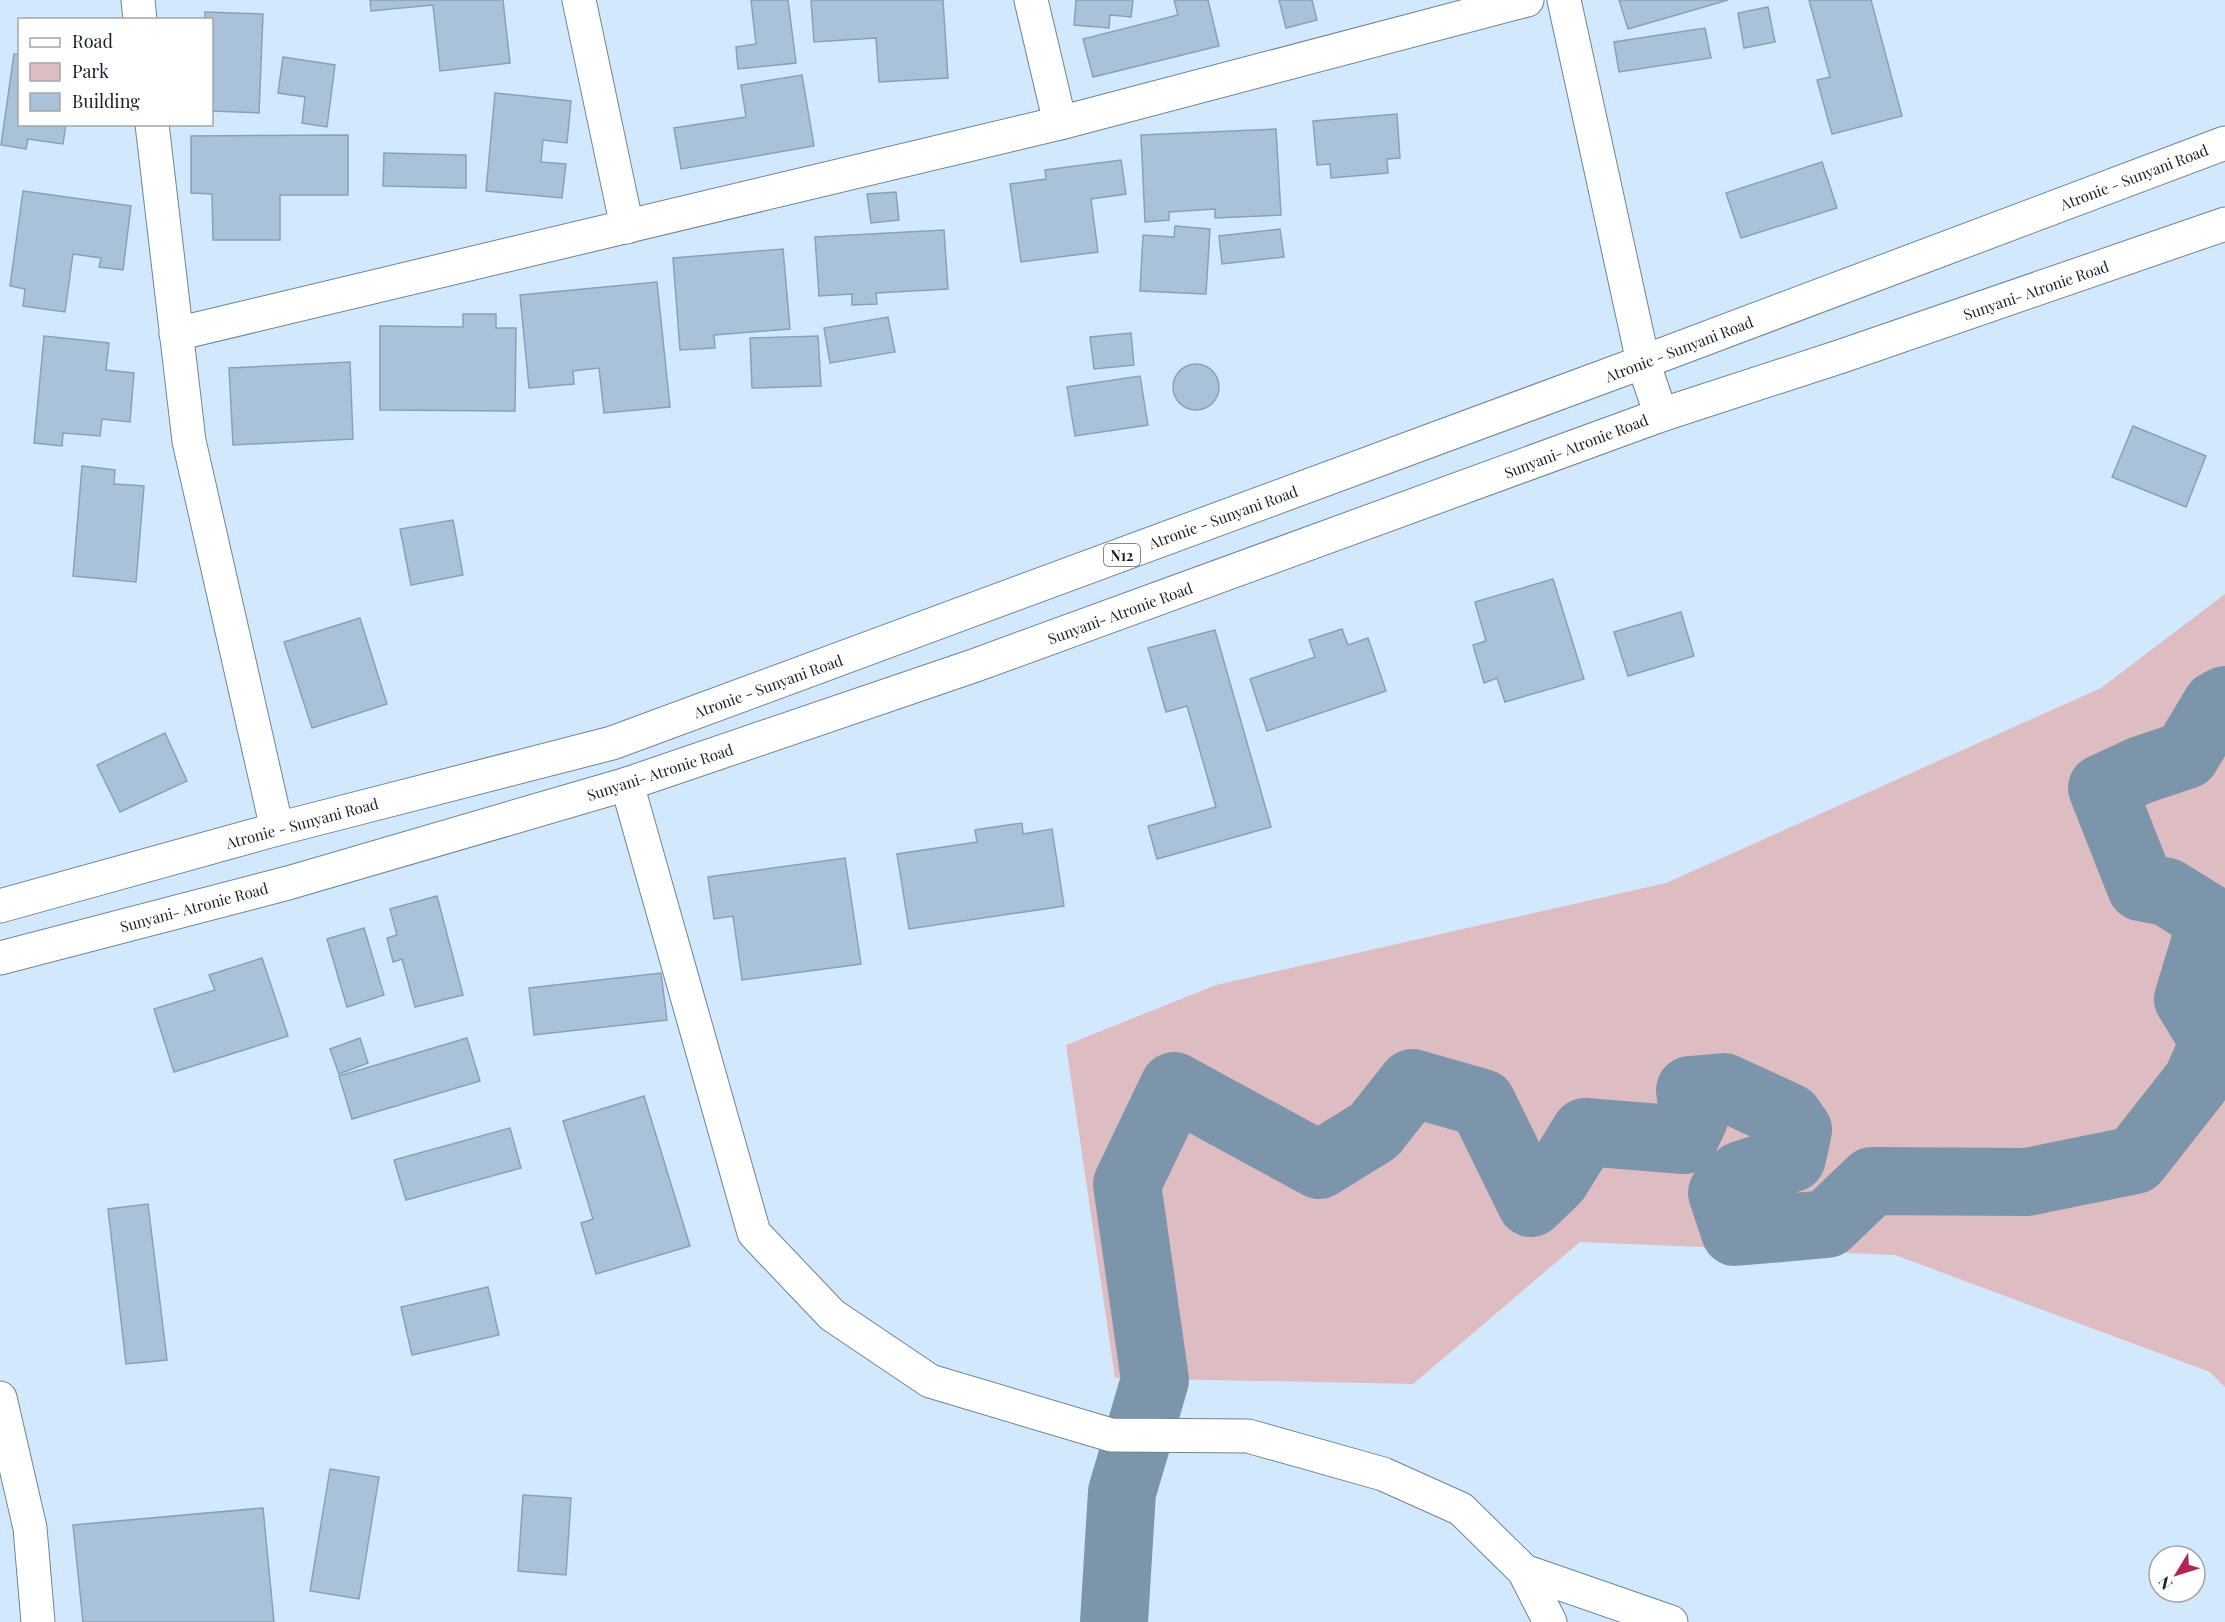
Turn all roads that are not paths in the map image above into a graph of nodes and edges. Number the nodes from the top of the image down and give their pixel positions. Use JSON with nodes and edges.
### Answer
{"nodes":[{"id":1,"x":138,"y":0,"type":"edge"},
{"id":2,"x":579,"y":0,"type":"edge"},
{"id":3,"x":1031,"y":0,"type":"edge"},
{"id":4,"x":1527,"y":0,"type":"edge"},
{"id":5,"x":1564,"y":0,"type":"edge"},
{"id":6,"x":140,"y":18,"type":"edge"},
{"id":7,"x":1060,"y":123,"type":"junction"},
{"id":8,"x":152,"y":126,"type":"edge"},
{"id":9,"x":2225,"y":143,"type":"edge"},
{"id":10,"x":2225,"y":224,"type":"edge"},
{"id":11,"x":627,"y":227,"type":"junction"},
{"id":12,"x":176,"y":334,"type":"junction"},
{"id":13,"x":1643,"y":362,"type":"junction"},
{"id":14,"x":1661,"y":415,"type":"junction"},
{"id":15,"x":627,"y":784,"type":"junction"},
{"id":16,"x":277,"y":829,"type":"junction"},
{"id":17,"x":0,"y":906,"type":"edge"},
{"id":18,"x":0,"y":958,"type":"edge"},
{"id":19,"x":0,"y":1398,"type":"edge"},
{"id":20,"x":1524,"y":1571,"type":"junction"},
{"id":21,"x":38,"y":1622,"type":"edge"},
{"id":22,"x":1550,"y":1622,"type":"edge"},
{"id":23,"x":1671,"y":1622,"type":"edge"}],
"edges":[{"from":1,"to":6,"type":"main road"},
{"from":2,"to":11,"type":"main road"},
{"from":3,"to":7,"type":"main road"},
{"from":4,"to":7,"type":"main road"},
{"from":5,"to":13,"type":"main road"},
{"from":7,"to":11,"type":"main road"},
{"from":8,"to":12,"type":"main road"},
{"from":9,"to":13,"type":"main road","name":"Atronie - Sunyani Road","number":"N12"},
{"from":10,"to":14,"type":"main road","name":"Sunyani- Atronie Road"},
{"from":11,"to":12,"type":"main road"},
{"from":12,"to":16,"type":"main road"},
{"from":13,"to":14,"type":"main road"},
{"from":13,"to":16,"type":"main road","name":"Atronie - Sunyani Road","number":"N12"},
{"from":14,"to":15,"type":"main road","name":"Sunyani- Atronie Road"},
{"from":15,"to":18,"type":"main road","name":"Sunyani- Atronie Road"},
{"from":15,"to":20,"type":"main road"},
{"from":16,"to":17,"type":"main road","name":"Atronie - Sunyani Road","number":"N12"},
{"from":19,"to":21,"type":"main road"},
{"from":20,"to":22,"type":"main road"},
{"from":20,"to":23,"type":"main road"}]}
